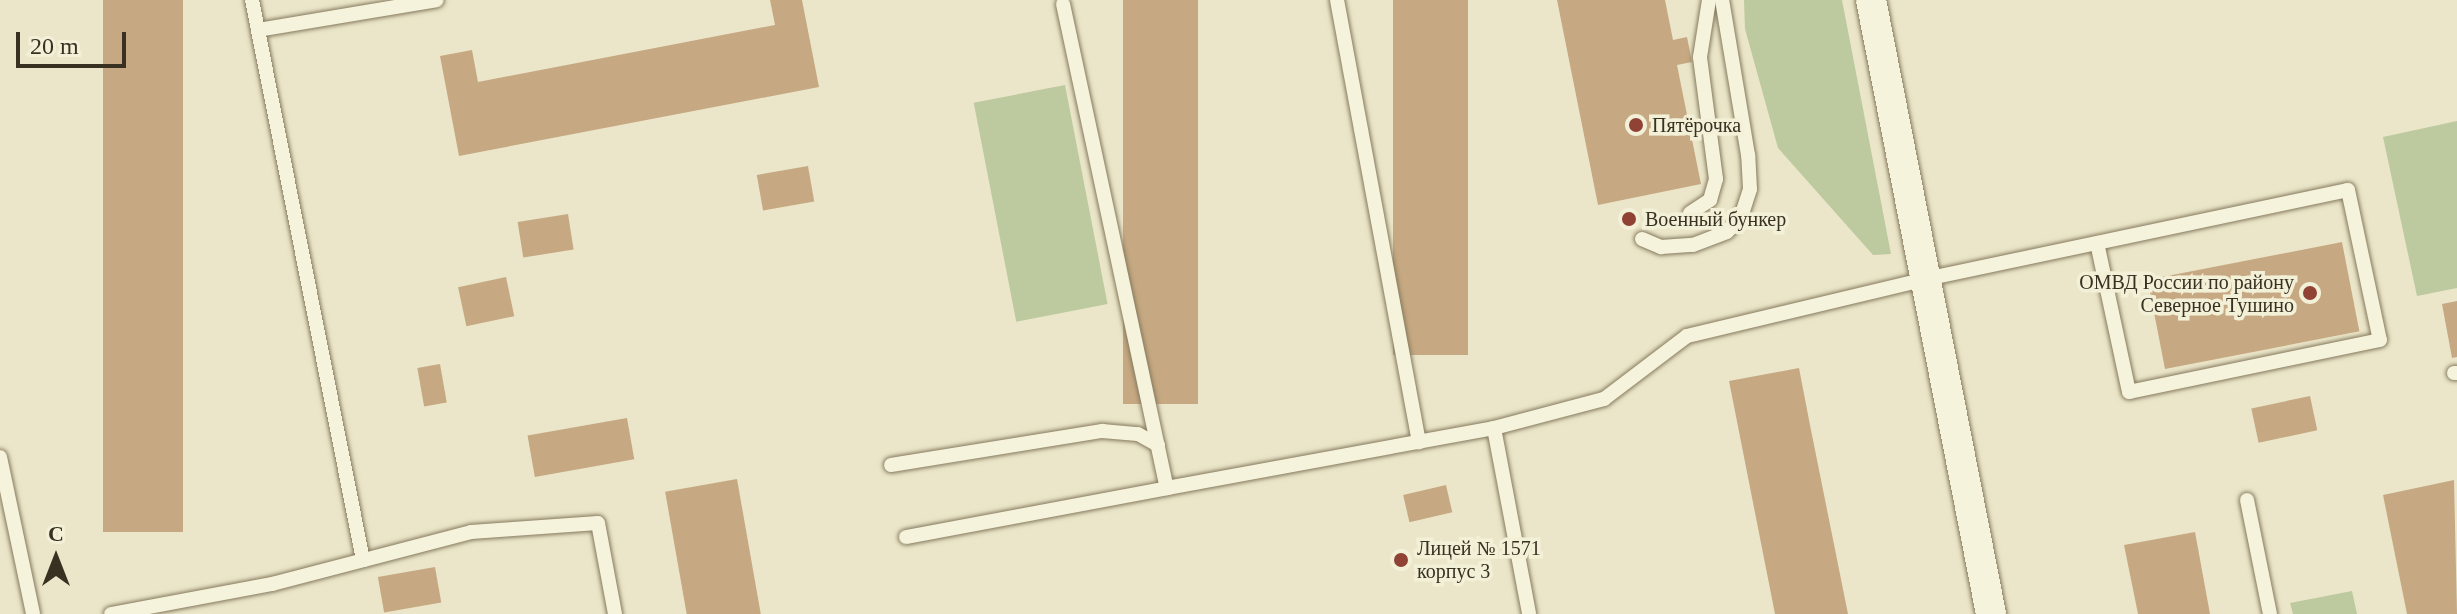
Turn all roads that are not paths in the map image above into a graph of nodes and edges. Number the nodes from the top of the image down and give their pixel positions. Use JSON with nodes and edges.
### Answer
{"nodes":[{"id":1,"x":252,"y":0,"type":"edge"},
{"id":2,"x":437,"y":0,"type":"edge"},
{"id":3,"x":1337,"y":0,"type":"edge"},
{"id":4,"x":1709,"y":0,"type":"edge"},
{"id":5,"x":1722,"y":0,"type":"edge"},
{"id":6,"x":1871,"y":0,"type":"edge"},
{"id":7,"x":1063,"y":4,"type":"dead end"},
{"id":8,"x":258,"y":30,"type":"junction"},
{"id":9,"x":1690,"y":213,"type":"dead end"},
{"id":10,"x":1642,"y":239,"type":"dead end"},
{"id":11,"x":2097,"y":243,"type":"junction"},
{"id":12,"x":1926,"y":279,"type":"junction"},
{"id":13,"x":1494,"y":428,"type":"junction"},
{"id":14,"x":1419,"y":442,"type":"junction"},
{"id":15,"x":1158,"y":445,"type":"junction"},
{"id":16,"x":0,"y":457,"type":"edge"},
{"id":17,"x":891,"y":465,"type":"dead end"},
{"id":18,"x":1167,"y":488,"type":"junction"},
{"id":19,"x":2247,"y":500,"type":"dead end"},
{"id":20,"x":906,"y":537,"type":"dead end"},
{"id":21,"x":363,"y":560,"type":"junction"},
{"id":22,"x":175,"y":608,"type":"edge"},
{"id":23,"x":33,"y":614,"type":"edge"},
{"id":24,"x":111,"y":614,"type":"edge"},
{"id":25,"x":615,"y":614,"type":"edge"},
{"id":26,"x":1529,"y":614,"type":"edge"},
{"id":27,"x":1991,"y":614,"type":"edge"},
{"id":28,"x":2270,"y":614,"type":"edge"}],
"edges":[{"from":1,"to":8,"type":"lane"},
{"from":2,"to":8,"type":"lane"},
{"from":3,"to":14,"type":"lane"},
{"from":4,"to":9,"type":"lane"},
{"from":5,"to":10,"type":"lane"},
{"from":6,"to":12,"type":"street"},
{"from":7,"to":15,"type":"lane"},
{"from":8,"to":21,"type":"lane"},
{"from":11,"to":11,"type":"lane"},
{"from":11,"to":12,"type":"lane"},
{"from":12,"to":13,"type":"lane"},
{"from":12,"to":27,"type":"street"},
{"from":13,"to":14,"type":"lane"},
{"from":13,"to":26,"type":"lane"},
{"from":14,"to":18,"type":"lane"},
{"from":15,"to":17,"type":"lane"},
{"from":15,"to":18,"type":"lane"},
{"from":16,"to":23,"type":"lane"},
{"from":18,"to":20,"type":"lane"},
{"from":19,"to":28,"type":"lane"},
{"from":21,"to":22,"type":"lane"},
{"from":21,"to":25,"type":"lane"},
{"from":22,"to":24,"type":"lane"}]}
